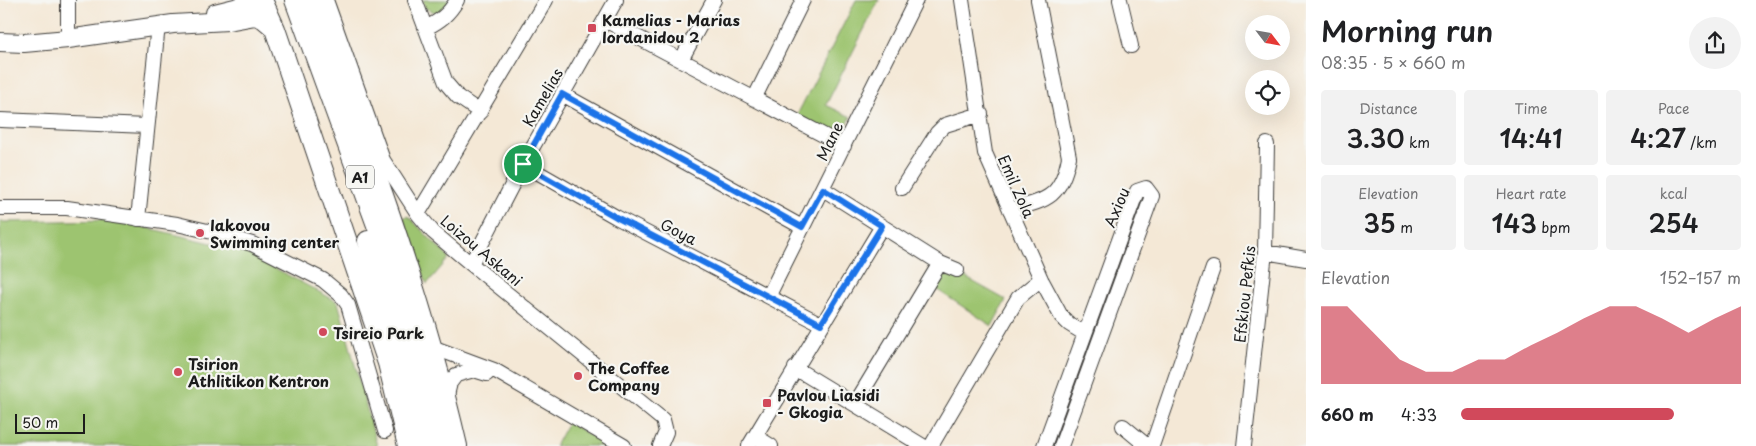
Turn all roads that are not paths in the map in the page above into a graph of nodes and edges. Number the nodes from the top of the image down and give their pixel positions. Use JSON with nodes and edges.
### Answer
{"nodes":[{"id":1,"x":68,"y":0,"type":"edge"},
{"id":2,"x":250,"y":0,"type":"edge"},
{"id":3,"x":262,"y":0,"type":"edge"},
{"id":4,"x":281,"y":0,"type":"edge"},
{"id":5,"x":295,"y":0,"type":"edge"},
{"id":6,"x":313,"y":0,"type":"edge"},
{"id":7,"x":326,"y":0,"type":"edge"},
{"id":8,"x":415,"y":0,"type":"edge"},
{"id":9,"x":457,"y":0,"type":"edge"},
{"id":10,"x":546,"y":0,"type":"edge"},
{"id":11,"x":616,"y":0,"type":"edge"},
{"id":12,"x":714,"y":0,"type":"edge"},
{"id":13,"x":803,"y":0,"type":"edge"},
{"id":14,"x":916,"y":0,"type":"edge"},
{"id":15,"x":962,"y":0,"type":"edge"},
{"id":16,"x":1038,"y":0,"type":"edge"},
{"id":17,"x":1120,"y":0,"type":"edge"},
{"id":18,"x":605,"y":20,"type":"junction"},
{"id":19,"x":166,"y":24,"type":"junction"},
{"id":20,"x":426,"y":28,"type":"junction"},
{"id":21,"x":274,"y":29,"type":"junction"},
{"id":22,"x":68,"y":39,"type":"junction"},
{"id":23,"x":0,"y":42,"type":"edge"},
{"id":24,"x":1131,"y":46,"type":"dead end"},
{"id":25,"x":681,"y":60,"type":"junction"},
{"id":26,"x":562,"y":94,"type":"junction"},
{"id":27,"x":754,"y":99,"type":"junction"},
{"id":28,"x":480,"y":112,"type":"junction"},
{"id":29,"x":981,"y":114,"type":"junction"},
{"id":30,"x":0,"y":120,"type":"edge"},
{"id":31,"x":147,"y":126,"type":"junction"},
{"id":32,"x":1267,"y":144,"type":"dead end"},
{"id":33,"x":844,"y":146,"type":"junction"},
{"id":34,"x":523,"y":164,"type":"junction"},
{"id":35,"x":902,"y":188,"type":"dead end"},
{"id":36,"x":823,"y":189,"type":"junction"},
{"id":37,"x":0,"y":208,"type":"edge"},
{"id":38,"x":1010,"y":210,"type":"junction"},
{"id":39,"x":418,"y":214,"type":"junction"},
{"id":40,"x":138,"y":218,"type":"junction"},
{"id":41,"x":882,"y":226,"type":"junction"},
{"id":42,"x":802,"y":227,"type":"junction"},
{"id":43,"x":1265,"y":252,"type":"junction"},
{"id":44,"x":1306,"y":259,"type":"edge"},
{"id":45,"x":940,"y":263,"type":"junction"},
{"id":46,"x":470,"y":264,"type":"junction"},
{"id":47,"x":1213,"y":268,"type":"dead end"},
{"id":48,"x":957,"y":270,"type":"dead end"},
{"id":49,"x":1041,"y":280,"type":"junction"},
{"id":50,"x":769,"y":295,"type":"junction"},
{"id":51,"x":388,"y":303,"type":"junction"},
{"id":52,"x":821,"y":324,"type":"junction"},
{"id":53,"x":1086,"y":334,"type":"junction"},
{"id":54,"x":427,"y":351,"type":"junction"},
{"id":55,"x":795,"y":368,"type":"junction"},
{"id":56,"x":509,"y":380,"type":"junction"},
{"id":57,"x":446,"y":398,"type":"junction"},
{"id":58,"x":855,"y":404,"type":"junction"},
{"id":59,"x":1123,"y":426,"type":"dead end"},
{"id":60,"x":384,"y":431,"type":"dead end"},
{"id":61,"x":752,"y":441,"type":"edge"},
{"id":62,"x":410,"y":446,"type":"edge"},
{"id":63,"x":425,"y":446,"type":"edge"},
{"id":64,"x":440,"y":446,"type":"edge"},
{"id":65,"x":452,"y":446,"type":"edge"},
{"id":66,"x":457,"y":446,"type":"edge"},
{"id":67,"x":624,"y":446,"type":"edge"},
{"id":68,"x":660,"y":446,"type":"edge"},
{"id":69,"x":771,"y":446,"type":"edge"},
{"id":70,"x":923,"y":446,"type":"edge"},
{"id":71,"x":931,"y":446,"type":"edge"},
{"id":72,"x":1044,"y":446,"type":"edge"},
{"id":73,"x":1061,"y":446,"type":"edge"},
{"id":74,"x":1147,"y":446,"type":"edge"},
{"id":75,"x":1152,"y":446,"type":"edge"},
{"id":76,"x":1244,"y":446,"type":"edge"}],
"edges":[{"from":1,"to":22,"type":"street"},
{"from":2,"to":19,"type":"main road"},
{"from":3,"to":21,"type":"highway"},
{"from":4,"to":51,"type":"highway","number":"A1"},
{"from":5,"to":54,"type":"highway","number":"A1"},
{"from":6,"to":54,"type":"highway"},
{"from":7,"to":39,"type":"street","name":"Loizou Askani"},
{"from":8,"to":20,"type":"street"},
{"from":9,"to":20,"type":"street"},
{"from":10,"to":28,"type":"street"},
{"from":11,"to":18,"type":"street","name":"Kamelias"},
{"from":12,"to":25,"type":"street"},
{"from":13,"to":27,"type":"street"},
{"from":14,"to":33,"type":"street","name":"Mane"},
{"from":15,"to":29,"type":"street","name":"Emil Zola"},
{"from":16,"to":38,"type":"street"},
{"from":17,"to":24,"type":"street"},
{"from":18,"to":25,"type":"street"},
{"from":18,"to":26,"type":"street","name":"Kamelias"},
{"from":19,"to":21,"type":"main road"},
{"from":19,"to":22,"type":"main road"},
{"from":19,"to":31,"type":"street"},
{"from":20,"to":28,"type":"street"},
{"from":21,"to":62,"type":"highway"},
{"from":22,"to":23,"type":"main road"},
{"from":25,"to":27,"type":"street"},
{"from":26,"to":34,"type":"street","name":"Kamelias"},
{"from":26,"to":42,"type":"street"},
{"from":27,"to":33,"type":"street"},
{"from":28,"to":39,"type":"street"},
{"from":29,"to":35,"type":"street"},
{"from":29,"to":38,"type":"street","name":"Emil Zola"},
{"from":30,"to":31,"type":"street"},
{"from":31,"to":40,"type":"street"},
{"from":32,"to":43,"type":"street","name":"Efskiou Pefkis"},
{"from":33,"to":36,"type":"street","name":"Mane"},
{"from":34,"to":46,"type":"street","name":"Kamelias"},
{"from":34,"to":50,"type":"street","name":"Goya"},
{"from":36,"to":41,"type":"street"},
{"from":36,"to":42,"type":"street","name":"Mane"},
{"from":37,"to":40,"type":"street"},
{"from":38,"to":49,"type":"street","name":"Emil Zola"},
{"from":39,"to":46,"type":"street","name":"Loizou Askani"},
{"from":40,"to":60,"type":"street"},
{"from":41,"to":45,"type":"street"},
{"from":41,"to":52,"type":"street"},
{"from":42,"to":50,"type":"street","name":"Mane"},
{"from":43,"to":44,"type":"street"},
{"from":43,"to":76,"type":"street","name":"Efskiou Pefkis"},
{"from":45,"to":48,"type":"street"},
{"from":45,"to":58,"type":"street"},
{"from":46,"to":68,"type":"street","name":"Loizou Askani"},
{"from":47,"to":75,"type":"street"},
{"from":49,"to":53,"type":"street","name":"Emil Zola"},
{"from":49,"to":71,"type":"street"},
{"from":50,"to":52,"type":"street","name":"Goya"},
{"from":51,"to":62,"type":"highway"},
{"from":51,"to":63,"type":"highway","number":"A1"},
{"from":52,"to":55,"type":"street"},
{"from":53,"to":72,"type":"street","name":"Axiou"},
{"from":53,"to":73,"type":"street","name":"Axiou"},
{"from":54,"to":56,"type":"street"},
{"from":54,"to":57,"type":"highway"},
{"from":54,"to":64,"type":"highway","number":"A1"},
{"from":54,"to":65,"type":"highway"},
{"from":55,"to":58,"type":"street"},
{"from":55,"to":61,"type":"street"},
{"from":56,"to":57,"type":"street"},
{"from":56,"to":67,"type":"street"},
{"from":57,"to":66,"type":"highway"},
{"from":58,"to":70,"type":"street"},
{"from":59,"to":74,"type":"street"},
{"from":61,"to":69,"type":"street"}]}
